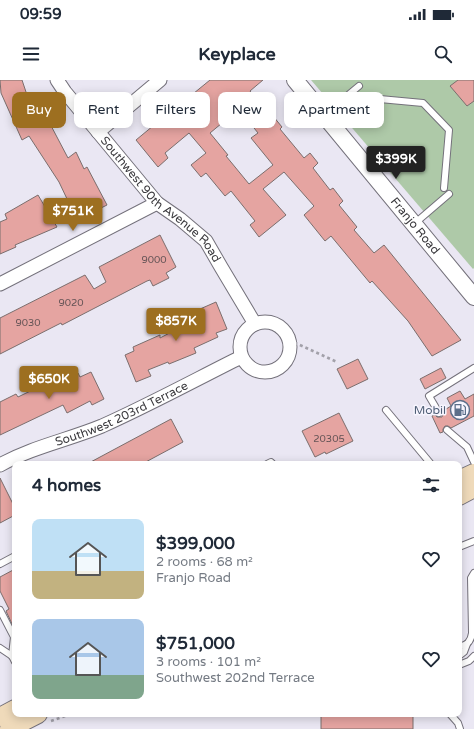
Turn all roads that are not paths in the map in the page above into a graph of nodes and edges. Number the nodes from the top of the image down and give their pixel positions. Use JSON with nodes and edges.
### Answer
{"nodes":[{"id":1,"x":57,"y":80,"type":"edge"},
{"id":2,"x":160,"y":80,"type":"edge"},
{"id":3,"x":295,"y":80,"type":"edge"},
{"id":4,"x":359,"y":86,"type":"dead end"},
{"id":5,"x":305,"y":92,"type":"edge"},
{"id":6,"x":352,"y":92,"type":"edge"},
{"id":7,"x":384,"y":99,"type":"edge"},
{"id":8,"x":335,"y":128,"type":"edge"},
{"id":9,"x":98,"y":132,"type":"junction"},
{"id":10,"x":444,"y":188,"type":"dead end"},
{"id":11,"x":449,"y":194,"type":"dead end"},
{"id":12,"x":157,"y":203,"type":"junction"},
{"id":13,"x":414,"y":224,"type":"junction"},
{"id":14,"x":0,"y":284,"type":"edge"},
{"id":15,"x":474,"y":297,"type":"edge"},
{"id":16,"x":255,"y":324,"type":"junction"},
{"id":17,"x":241,"y":357,"type":"junction"},
{"id":18,"x":474,"y":368,"type":"edge"},
{"id":19,"x":386,"y":410,"type":"dead end"},
{"id":20,"x":439,"y":413,"type":"dead end"},
{"id":21,"x":447,"y":430,"type":"dead end"},
{"id":22,"x":428,"y":461,"type":"edge"},
{"id":23,"x":474,"y":462,"type":"edge"},
{"id":24,"x":0,"y":465,"type":"edge"},
{"id":25,"x":474,"y":541,"type":"edge"},
{"id":26,"x":462,"y":546,"type":"edge"},
{"id":27,"x":12,"y":558,"type":"edge"},
{"id":28,"x":0,"y":564,"type":"edge"},
{"id":29,"x":474,"y":573,"type":"edge"},
{"id":30,"x":0,"y":610,"type":"edge"},
{"id":31,"x":12,"y":633,"type":"edge"},
{"id":32,"x":467,"y":644,"type":"junction"},
{"id":33,"x":462,"y":645,"type":"edge"},
{"id":34,"x":0,"y":648,"type":"edge"},
{"id":35,"x":12,"y":654,"type":"edge"},
{"id":36,"x":462,"y":654,"type":"edge"},
{"id":37,"x":474,"y":656,"type":"edge"},
{"id":38,"x":462,"y":664,"type":"edge"},
{"id":39,"x":0,"y":716,"type":"edge"},
{"id":40,"x":453,"y":717,"type":"edge"},
{"id":41,"x":20,"y":721,"type":"edge"},
{"id":42,"x":460,"y":729,"type":"edge"}],
"edges":[{"from":1,"to":9,"type":"street","name":"Southwest 90th Avenue Road"},
{"from":2,"to":9,"type":"street"},
{"from":3,"to":5,"type":"street","name":"Franjo Road"},
{"from":4,"to":6,"type":"lane"},
{"from":7,"to":10,"type":"lane"},
{"from":8,"to":13,"type":"street","name":"Franjo Road"},
{"from":9,"to":12,"type":"street","name":"Southwest 90th Avenue Road"},
{"from":11,"to":13,"type":"lane"},
{"from":12,"to":14,"type":"street"},
{"from":12,"to":16,"type":"street","name":"Southwest 90th Avenue Road"},
{"from":13,"to":15,"type":"street","name":"Franjo Road"},
{"from":16,"to":17,"type":"street"},
{"from":16,"to":17,"type":"street"},
{"from":17,"to":24,"type":"street","name":"Southwest 203rd Terrace"},
{"from":18,"to":20,"type":"lane"},
{"from":19,"to":22,"type":"lane"},
{"from":21,"to":23,"type":"lane"},
{"from":25,"to":26,"type":"lane"},
{"from":27,"to":28,"type":"lane"},
{"from":29,"to":32,"type":"lane"},
{"from":30,"to":31,"type":"lane"},
{"from":32,"to":33,"type":"lane"},
{"from":32,"to":36,"type":"lane"},
{"from":34,"to":35,"type":"lane"},
{"from":37,"to":38,"type":"lane"},
{"from":39,"to":41,"type":"main road"},
{"from":40,"to":42,"type":"lane"}]}
